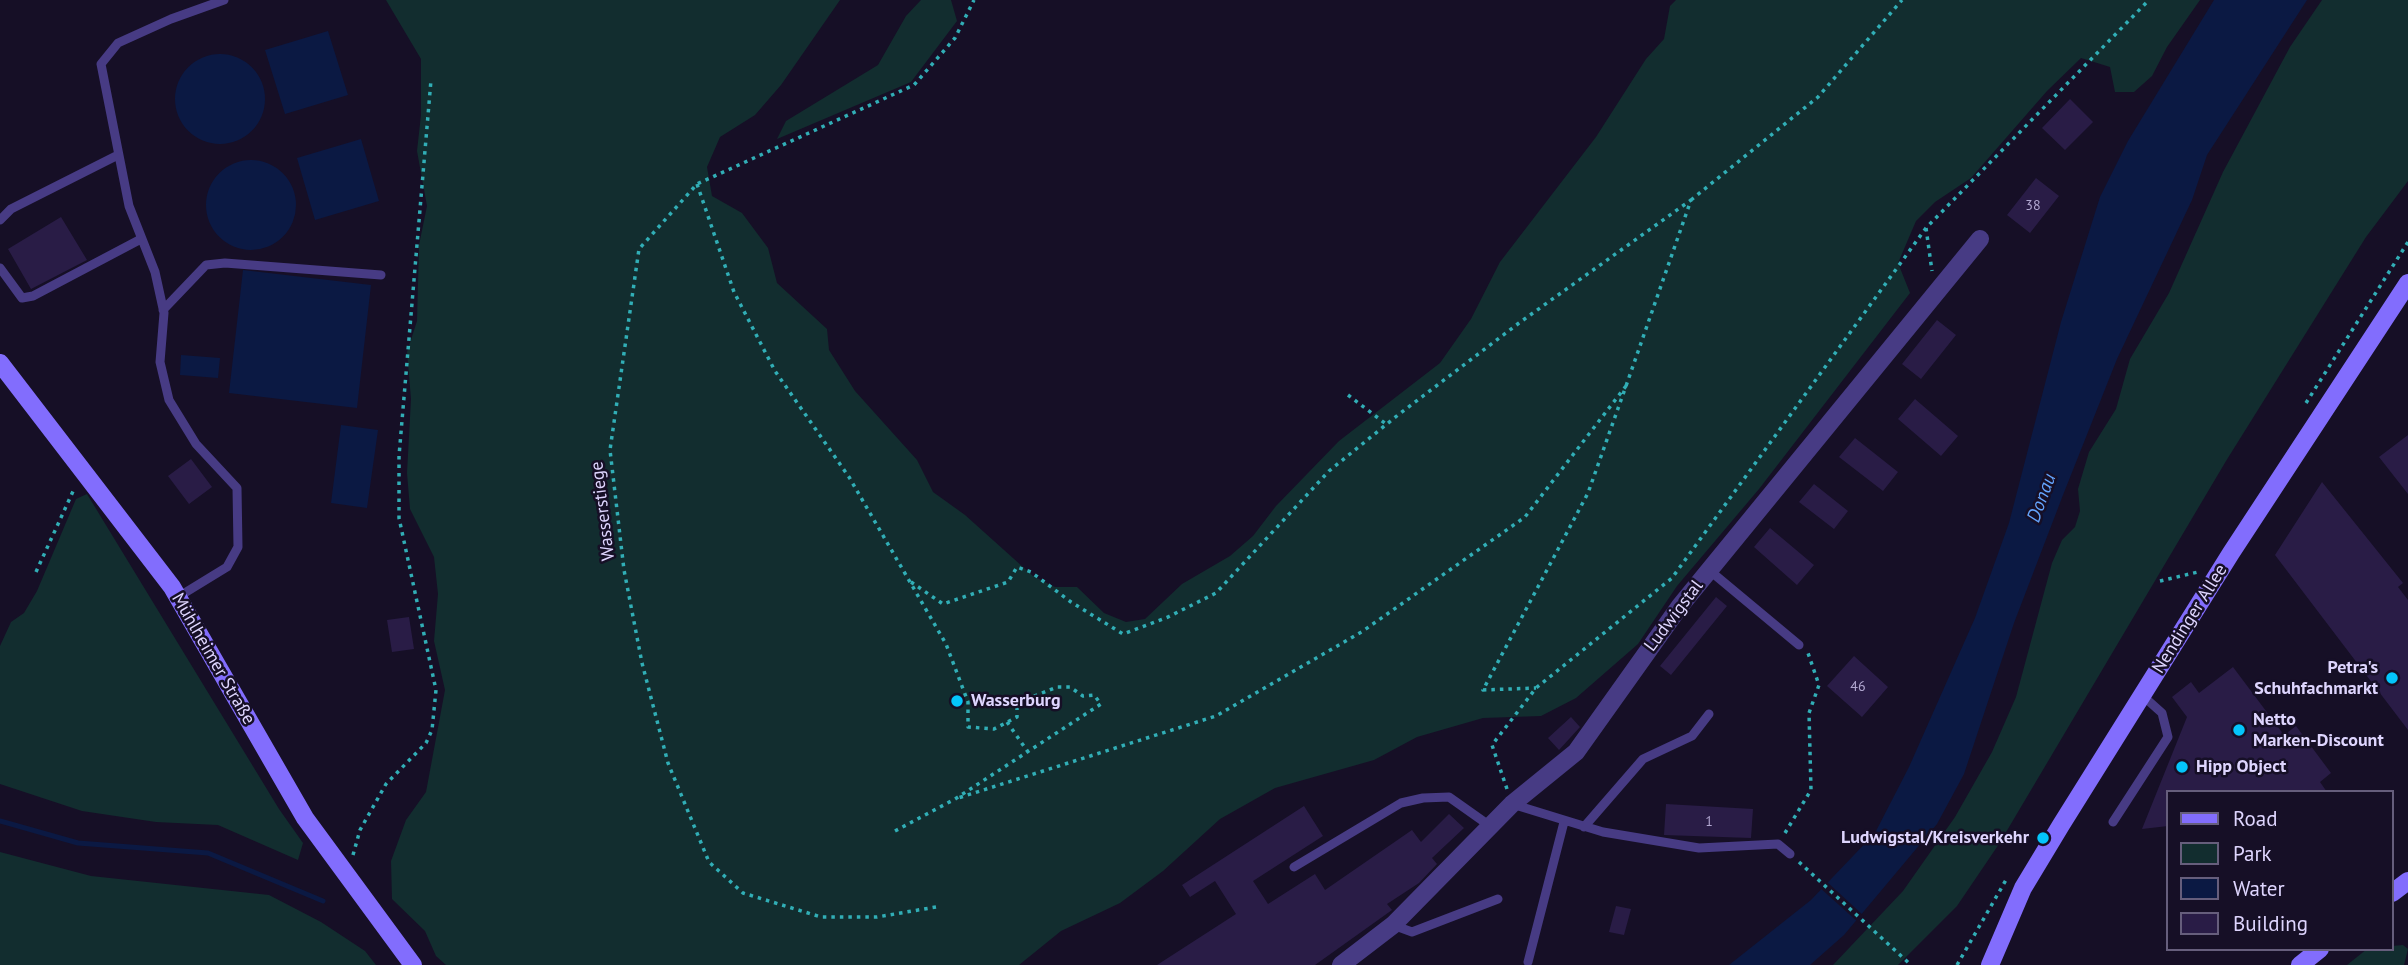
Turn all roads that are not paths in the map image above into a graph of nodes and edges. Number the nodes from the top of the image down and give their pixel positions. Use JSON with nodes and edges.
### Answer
{"nodes":[{"id":1,"x":223,"y":0,"type":"edge"},
{"id":2,"x":118,"y":155,"type":"junction"},
{"id":3,"x":0,"y":220,"type":"edge"},
{"id":4,"x":141,"y":239,"type":"junction"},
{"id":5,"x":1980,"y":239,"type":"dead end"},
{"id":6,"x":0,"y":268,"type":"edge"},
{"id":7,"x":381,"y":275,"type":"dead end"},
{"id":8,"x":2408,"y":283,"type":"edge"},
{"id":9,"x":163,"y":310,"type":"junction"},
{"id":10,"x":0,"y":363,"type":"edge"},
{"id":11,"x":1709,"y":570,"type":"junction"},
{"id":12,"x":178,"y":597,"type":"junction"},
{"id":13,"x":1799,"y":645,"type":"road end"},
{"id":14,"x":2143,"y":696,"type":"junction"},
{"id":15,"x":1709,"y":714,"type":"dead end"},
{"id":16,"x":1512,"y":804,"type":"junction"},
{"id":17,"x":1564,"y":822,"type":"junction"},
{"id":18,"x":2113,"y":822,"type":"dead end"},
{"id":19,"x":1490,"y":826,"type":"junction"},
{"id":20,"x":1584,"y":827,"type":"junction"},
{"id":21,"x":1790,"y":854,"type":"road end"},
{"id":22,"x":1294,"y":867,"type":"dead end"},
{"id":23,"x":1498,"y":899,"type":"dead end"},
{"id":24,"x":1392,"y":925,"type":"junction"},
{"id":25,"x":2318,"y":951,"type":"edge"},
{"id":26,"x":1528,"y":962,"type":"dead end"},
{"id":27,"x":413,"y":965,"type":"edge"},
{"id":28,"x":1341,"y":965,"type":"edge"},
{"id":29,"x":1990,"y":965,"type":"edge"},
{"id":30,"x":2300,"y":965,"type":"edge"}],
"edges":[{"from":1,"to":2,"type":"lane"},
{"from":2,"to":3,"type":"lane"},
{"from":2,"to":4,"type":"lane"},
{"from":4,"to":6,"type":"lane"},
{"from":4,"to":9,"type":"lane"},
{"from":5,"to":11,"type":"street","name":"Ludwigstal"},
{"from":7,"to":9,"type":"lane"},
{"from":8,"to":14,"type":"street","name":"Nendinger Allee"},
{"from":9,"to":12,"type":"lane"},
{"from":10,"to":12,"type":"street","name":"Mühlheimer Straße"},
{"from":11,"to":13,"type":"lane"},
{"from":11,"to":16,"type":"street","name":"Ludwigstal"},
{"from":12,"to":27,"type":"street","name":"Mühlheimer Straße"},
{"from":14,"to":18,"type":"lane"},
{"from":14,"to":29,"type":"street","name":"Nendinger Allee"},
{"from":15,"to":20,"type":"lane"},
{"from":16,"to":17,"type":"lane"},
{"from":16,"to":19,"type":"street","name":"Ludwigstal"},
{"from":17,"to":20,"type":"lane"},
{"from":17,"to":26,"type":"lane"},
{"from":19,"to":22,"type":"lane"},
{"from":19,"to":24,"type":"street","name":"Ludwigstal"},
{"from":20,"to":21,"type":"lane"},
{"from":23,"to":24,"type":"lane"},
{"from":24,"to":28,"type":"street","name":"Ludwigstal"},
{"from":25,"to":30,"type":"street"}]}
